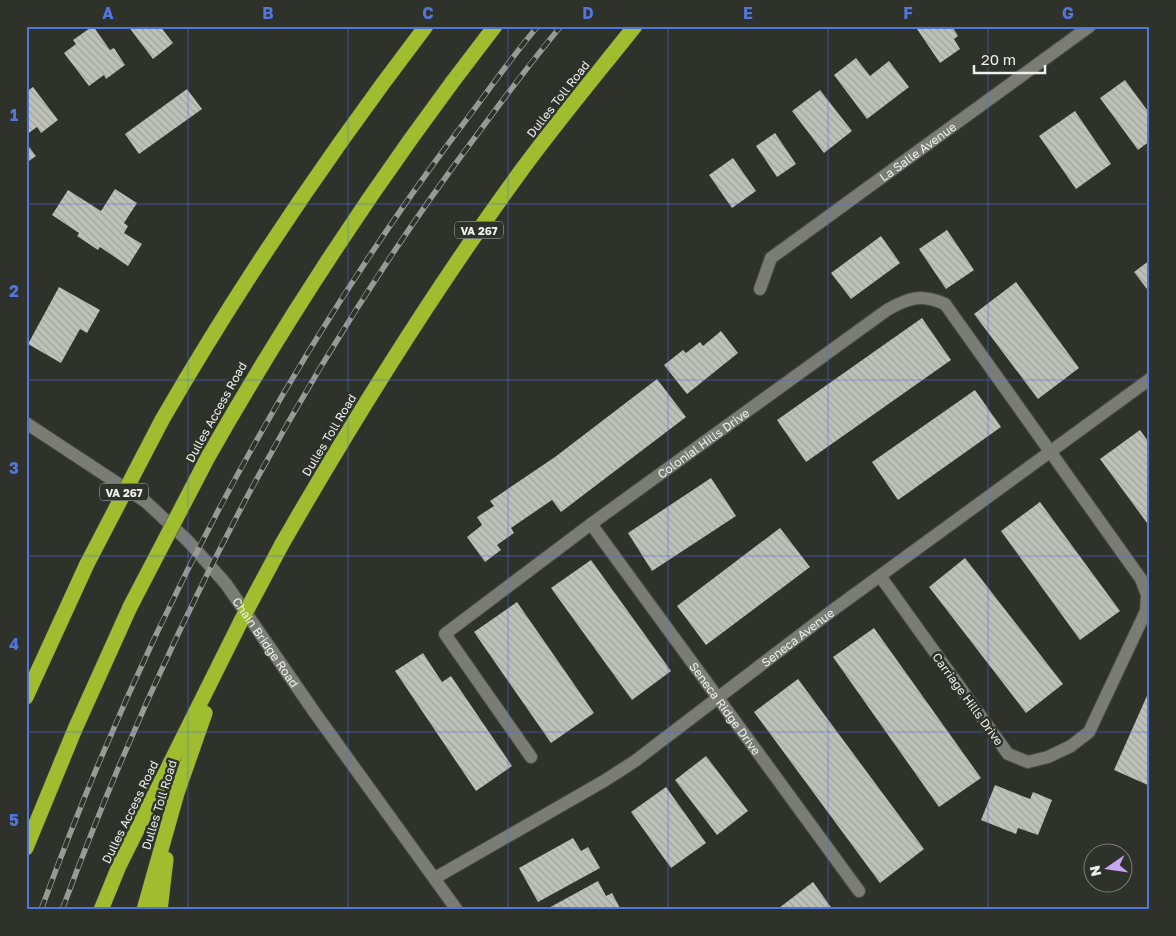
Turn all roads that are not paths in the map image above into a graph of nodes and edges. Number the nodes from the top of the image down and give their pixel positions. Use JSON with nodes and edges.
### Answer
{"nodes":[{"id":1,"x":426,"y":26,"type":"edge"},
{"id":2,"x":496,"y":26,"type":"edge"},
{"id":3,"x":635,"y":26,"type":"edge"},
{"id":4,"x":1090,"y":26,"type":"edge"},
{"id":5,"x":760,"y":289,"type":"dead end"},
{"id":6,"x":1150,"y":379,"type":"edge"},
{"id":7,"x":26,"y":423,"type":"edge"},
{"id":8,"x":1050,"y":452,"type":"junction"},
{"id":9,"x":591,"y":524,"type":"junction"},
{"id":10,"x":880,"y":576,"type":"junction"},
{"id":11,"x":242,"y":621,"type":"joint"},
{"id":12,"x":26,"y":696,"type":"edge"},
{"id":13,"x":718,"y":699,"type":"junction"},
{"id":14,"x":206,"y":702,"type":"junction"},
{"id":15,"x":531,"y":757,"type":"dead end"},
{"id":16,"x":177,"y":793,"type":"junction"},
{"id":17,"x":26,"y":848,"type":"edge"},
{"id":18,"x":435,"y":878,"type":"junction"},
{"id":19,"x":859,"y":891,"type":"dead end"},
{"id":20,"x":101,"y":910,"type":"edge"},
{"id":21,"x":144,"y":910,"type":"edge"},
{"id":22,"x":160,"y":910,"type":"edge"},
{"id":23,"x":457,"y":910,"type":"edge"}],
"edges":[{"from":1,"to":12,"type":"highway","number":"VA 267","bridge":true},
{"from":2,"to":17,"type":"highway","name":"Dulles Access Road","bridge":true},
{"from":3,"to":11,"type":"highway","name":"Dulles Toll Road","number":"VA 267","bridge":true},
{"from":4,"to":5,"type":"street","name":"La Salle Avenue"},
{"from":6,"to":8,"type":"street","name":"Seneca Avenue"},
{"from":7,"to":18,"type":"street","name":"Chain Bridge Road"},
{"from":8,"to":9,"type":"street","name":"Colonial Hills Drive"},
{"from":8,"to":10,"type":"street","name":"Seneca Avenue"},
{"from":8,"to":10,"type":"street","name":"Carriage Hills Drive"},
{"from":9,"to":13,"type":"street","name":"Seneca Ridge Drive"},
{"from":9,"to":15,"type":"street","name":"Colonial Hills Drive"},
{"from":10,"to":13,"type":"street","name":"Seneca Avenue"},
{"from":11,"to":14,"type":"highway","name":"Dulles Access Road"},
{"from":13,"to":18,"type":"street","name":"Seneca Avenue"},
{"from":13,"to":19,"type":"street","name":"Seneca Ridge Drive"},
{"from":14,"to":16,"type":"highway","name":"Dulles Toll Road"},
{"from":14,"to":20,"type":"highway","name":"Dulles Access Road"},
{"from":16,"to":21,"type":"highway","name":"Dulles Toll Road"},
{"from":16,"to":22,"type":"highway"},
{"from":18,"to":23,"type":"street","name":"Chain Bridge Road"}]}
